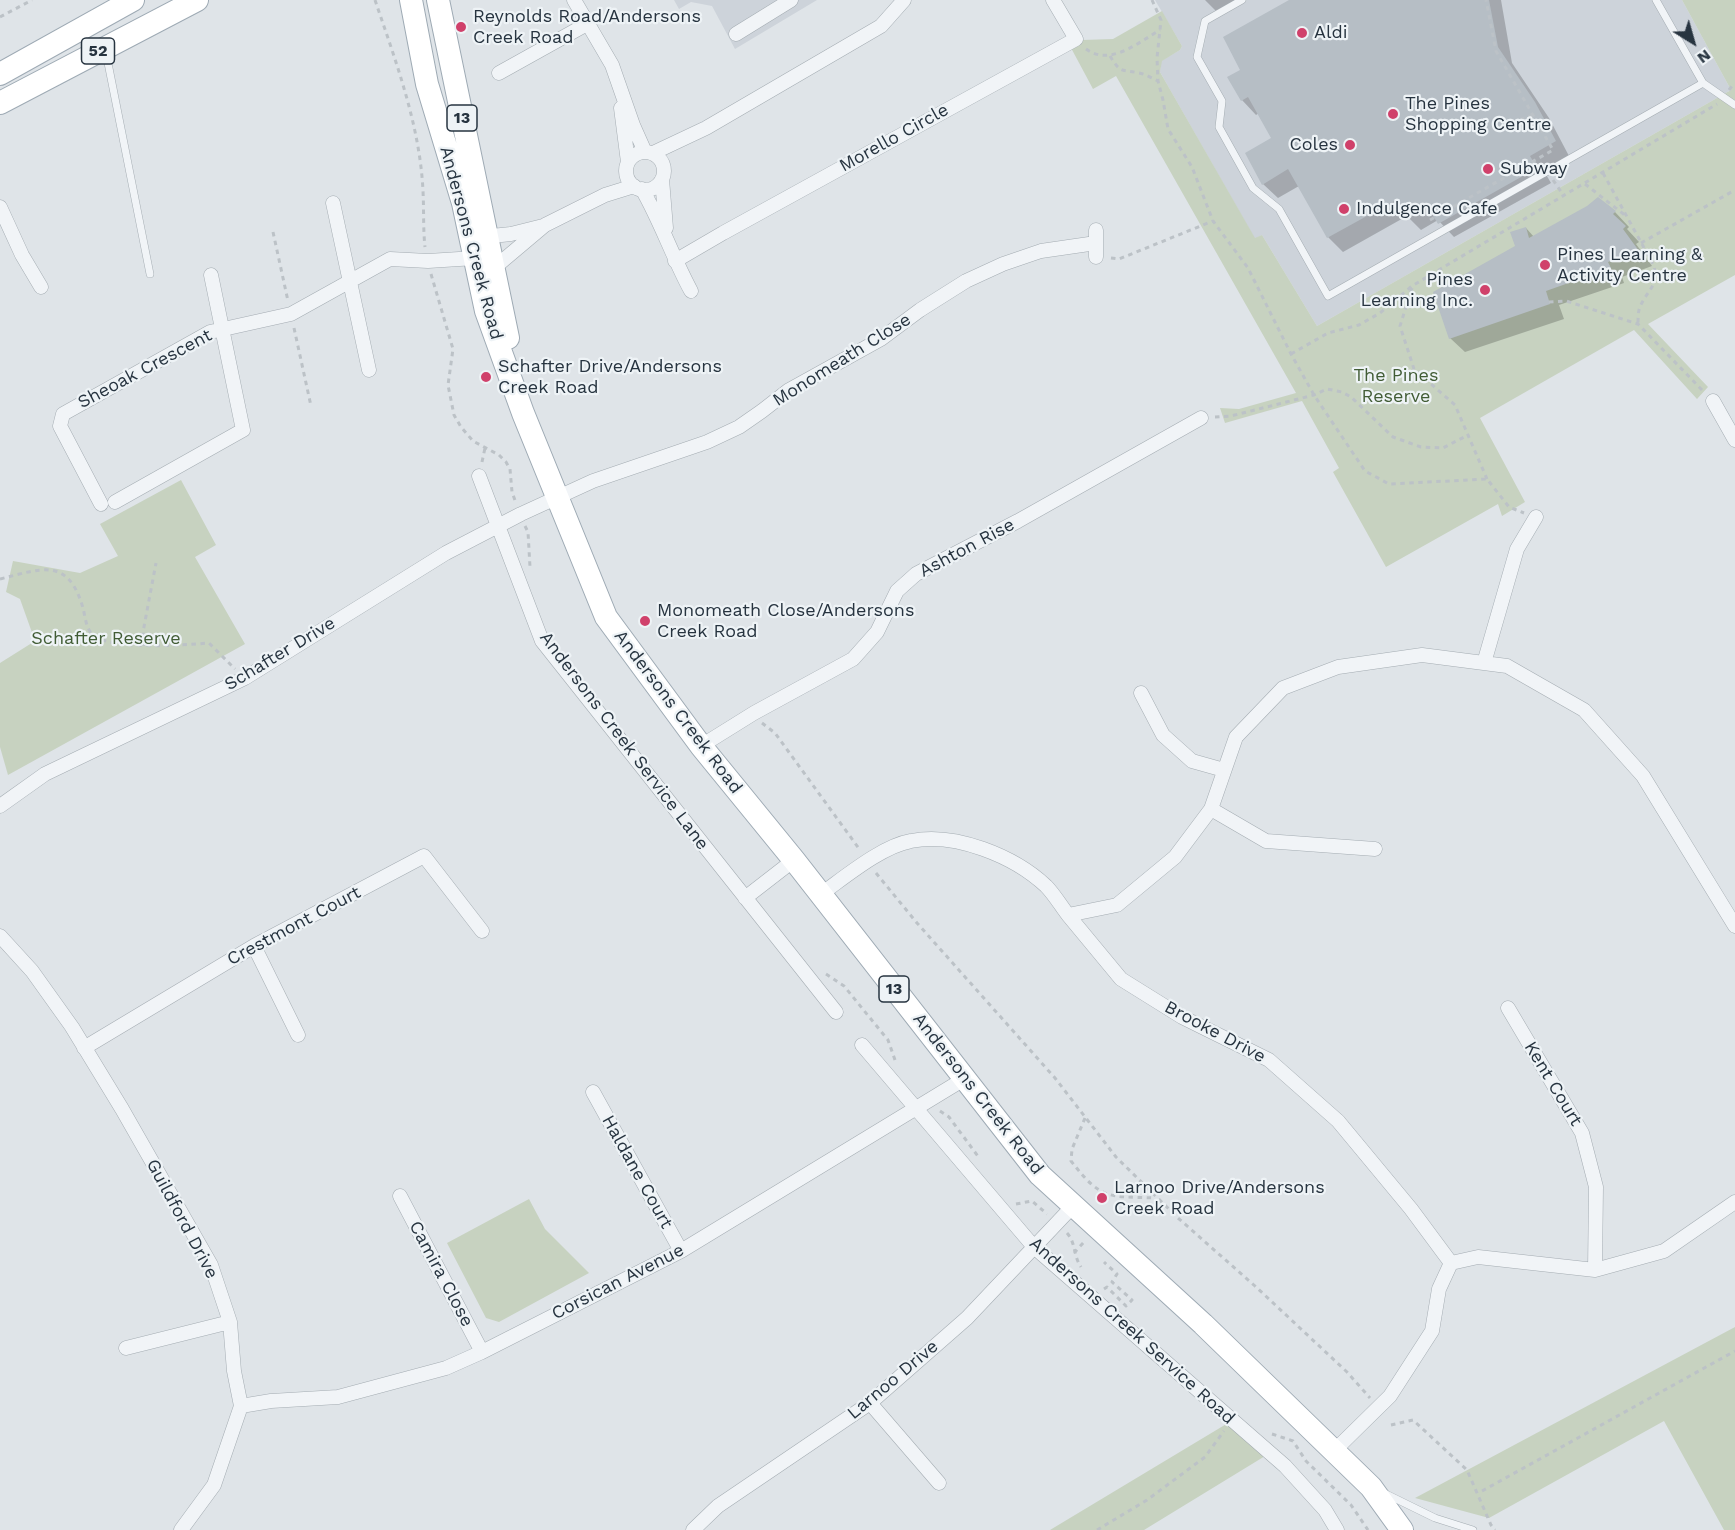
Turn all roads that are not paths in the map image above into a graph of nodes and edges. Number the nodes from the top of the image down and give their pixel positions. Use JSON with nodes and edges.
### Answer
{"nodes":[{"id":1,"x":133,"y":0,"type":"edge"},
{"id":2,"x":197,"y":0,"type":"edge"},
{"id":3,"x":411,"y":0,"type":"edge"},
{"id":4,"x":438,"y":0,"type":"edge"},
{"id":5,"x":574,"y":0,"type":"edge"},
{"id":6,"x":791,"y":0,"type":"edge"},
{"id":7,"x":904,"y":0,"type":"edge"},
{"id":8,"x":1053,"y":0,"type":"edge"},
{"id":9,"x":1242,"y":0,"type":"edge"},
{"id":10,"x":1656,"y":0,"type":"edge"},
{"id":11,"x":587,"y":24,"type":"junction"},
{"id":12,"x":736,"y":34,"type":"dead end"},
{"id":13,"x":105,"y":48,"type":"junction"},
{"id":14,"x":499,"y":73,"type":"dead end"},
{"id":15,"x":0,"y":74,"type":"edge"},
{"id":16,"x":1703,"y":83,"type":"junction"},
{"id":17,"x":621,"y":88,"type":"junction"},
{"id":18,"x":0,"y":103,"type":"edge"},
{"id":19,"x":1735,"y":105,"type":"edge"},
{"id":20,"x":706,"y":128,"type":"junction"},
{"id":21,"x":649,"y":152,"type":"junction"},
{"id":22,"x":627,"y":168,"type":"junction"},
{"id":23,"x":663,"y":174,"type":"junction"},
{"id":24,"x":638,"y":188,"type":"junction"},
{"id":25,"x":605,"y":195,"type":"junction"},
{"id":26,"x":333,"y":202,"type":"dead end"},
{"id":27,"x":0,"y":207,"type":"edge"},
{"id":28,"x":545,"y":225,"type":"junction"},
{"id":29,"x":667,"y":239,"type":"junction"},
{"id":30,"x":1096,"y":247,"type":"road end"},
{"id":31,"x":481,"y":255,"type":"junction"},
{"id":32,"x":675,"y":261,"type":"junction"},
{"id":33,"x":150,"y":274,"type":"dead end"},
{"id":34,"x":211,"y":275,"type":"dead end"},
{"id":35,"x":350,"y":282,"type":"junction"},
{"id":36,"x":41,"y":287,"type":"dead end"},
{"id":37,"x":691,"y":291,"type":"dead end"},
{"id":38,"x":222,"y":330,"type":"junction"},
{"id":39,"x":369,"y":370,"type":"dead end"},
{"id":40,"x":1713,"y":401,"type":"road end"},
{"id":41,"x":1202,"y":417,"type":"road end"},
{"id":42,"x":1735,"y":440,"type":"edge"},
{"id":43,"x":479,"y":476,"type":"dead end"},
{"id":44,"x":556,"y":496,"type":"junction"},
{"id":45,"x":116,"y":502,"type":"dead end"},
{"id":46,"x":100,"y":504,"type":"dead end"},
{"id":47,"x":1536,"y":517,"type":"road end"},
{"id":48,"x":499,"y":526,"type":"junction"},
{"id":49,"x":1484,"y":663,"type":"junction"},
{"id":50,"x":1141,"y":693,"type":"dead end"},
{"id":51,"x":700,"y":746,"type":"junction"},
{"id":52,"x":1224,"y":770,"type":"junction"},
{"id":53,"x":0,"y":806,"type":"edge"},
{"id":54,"x":1211,"y":809,"type":"junction"},
{"id":55,"x":1375,"y":849,"type":"dead end"},
{"id":56,"x":794,"y":860,"type":"junction"},
{"id":57,"x":820,"y":894,"type":"junction"},
{"id":58,"x":745,"y":898,"type":"junction"},
{"id":59,"x":1068,"y":915,"type":"junction"},
{"id":60,"x":1735,"y":926,"type":"edge"},
{"id":61,"x":482,"y":931,"type":"dead end"},
{"id":62,"x":0,"y":936,"type":"edge"},
{"id":63,"x":254,"y":945,"type":"junction"},
{"id":64,"x":1508,"y":1008,"type":"dead end"},
{"id":65,"x":836,"y":1012,"type":"dead end"},
{"id":66,"x":298,"y":1035,"type":"dead end"},
{"id":67,"x":862,"y":1045,"type":"dead end"},
{"id":68,"x":84,"y":1048,"type":"junction"},
{"id":69,"x":964,"y":1079,"type":"junction"},
{"id":70,"x":593,"y":1092,"type":"dead end"},
{"id":71,"x":916,"y":1109,"type":"junction"},
{"id":72,"x":400,"y":1196,"type":"dead end"},
{"id":73,"x":1735,"y":1202,"type":"edge"},
{"id":74,"x":1073,"y":1206,"type":"junction"},
{"id":75,"x":1034,"y":1246,"type":"junction"},
{"id":76,"x":681,"y":1251,"type":"junction"},
{"id":77,"x":1451,"y":1263,"type":"junction"},
{"id":78,"x":1595,"y":1270,"type":"junction"},
{"id":79,"x":230,"y":1322,"type":"junction"},
{"id":80,"x":126,"y":1348,"type":"dead end"},
{"id":81,"x":482,"y":1352,"type":"junction"},
{"id":82,"x":870,"y":1403,"type":"junction"},
{"id":83,"x":241,"y":1406,"type":"junction"},
{"id":84,"x":1334,"y":1451,"type":"junction"},
{"id":85,"x":939,"y":1483,"type":"dead end"},
{"id":86,"x":1371,"y":1487,"type":"junction"},
{"id":87,"x":181,"y":1530,"type":"edge"},
{"id":88,"x":693,"y":1530,"type":"edge"},
{"id":89,"x":1337,"y":1530,"type":"edge"},
{"id":90,"x":1402,"y":1530,"type":"edge"},
{"id":91,"x":1473,"y":1530,"type":"edge"}],
"edges":[{"from":1,"to":15,"type":"main road","number":"52"},
{"from":2,"to":13,"type":"main road","number":"52"},
{"from":3,"to":31,"type":"main road","name":"Andersons Creek Road","number":"13"},
{"from":4,"to":31,"type":"main road","name":"Andersons Creek Road","number":"13"},
{"from":5,"to":11,"type":"street"},
{"from":6,"to":12,"type":"street"},
{"from":7,"to":20,"type":"street"},
{"from":8,"to":32,"type":"street","name":"Morello Circle"},
{"from":9,"to":16,"type":"lane"},
{"from":10,"to":16,"type":"lane"},
{"from":11,"to":14,"type":"street"},
{"from":11,"to":17,"type":"street"},
{"from":13,"to":18,"type":"main road","number":"52"},
{"from":13,"to":33,"type":"lane"},
{"from":16,"to":19,"type":"lane"},
{"from":17,"to":21,"type":"street"},
{"from":17,"to":22,"type":"street"},
{"from":20,"to":21,"type":"street"},
{"from":20,"to":23,"type":"street"},
{"from":21,"to":22,"type":"street"},
{"from":21,"to":23,"type":"street"},
{"from":22,"to":24,"type":"street"},
{"from":22,"to":25,"type":"street"},
{"from":23,"to":24,"type":"street"},
{"from":23,"to":29,"type":"street"},
{"from":24,"to":25,"type":"street"},
{"from":24,"to":29,"type":"street"},
{"from":25,"to":28,"type":"street"},
{"from":26,"to":35,"type":"street"},
{"from":27,"to":36,"type":"street"},
{"from":28,"to":31,"type":"street"},
{"from":28,"to":31,"type":"street"},
{"from":29,"to":32,"type":"street"},
{"from":30,"to":44,"type":"street","name":"Monomeath Close"},
{"from":31,"to":35,"type":"street","name":"Sheoak Crescent"},
{"from":31,"to":44,"type":"main road","name":"Andersons Creek Road","number":"13"},
{"from":32,"to":37,"type":"street"},
{"from":34,"to":38,"type":"street","name":"Sheoak Crescent"},
{"from":35,"to":38,"type":"street","name":"Sheoak Crescent"},
{"from":35,"to":39,"type":"street"},
{"from":38,"to":45,"type":"street","name":"Sheoak Crescent"},
{"from":38,"to":46,"type":"street","name":"Sheoak Crescent"},
{"from":40,"to":42,"type":"street"},
{"from":41,"to":51,"type":"street","name":"Ashton Rise"},
{"from":43,"to":48,"type":"street","name":"Andersons Creek Service Lane"},
{"from":44,"to":48,"type":"street","name":"Schafter Drive"},
{"from":44,"to":51,"type":"main road","name":"Andersons Creek Road","number":"13"},
{"from":47,"to":49,"type":"street"},
{"from":48,"to":53,"type":"street","name":"Schafter Drive"},
{"from":48,"to":58,"type":"street","name":"Andersons Creek Service Lane"},
{"from":49,"to":52,"type":"street"},
{"from":49,"to":60,"type":"street"},
{"from":50,"to":52,"type":"street"},
{"from":51,"to":56,"type":"main road","name":"Andersons Creek Road","number":"13"},
{"from":52,"to":54,"type":"street"},
{"from":54,"to":55,"type":"street"},
{"from":54,"to":59,"type":"street"},
{"from":56,"to":57,"type":"main road","name":"Andersons Creek Road","number":"13"},
{"from":56,"to":58,"type":"street"},
{"from":57,"to":59,"type":"street","name":"Brooke Drive"},
{"from":57,"to":69,"type":"main road","name":"Andersons Creek Road","number":"13"},
{"from":58,"to":65,"type":"street","name":"Andersons Creek Service Lane"},
{"from":59,"to":77,"type":"street","name":"Brooke Drive"},
{"from":61,"to":63,"type":"street","name":"Crestmont Court"},
{"from":62,"to":68,"type":"street","name":"Guildford Drive"},
{"from":63,"to":66,"type":"street"},
{"from":63,"to":68,"type":"street","name":"Crestmont Court"},
{"from":64,"to":78,"type":"street","name":"Kent Court"},
{"from":67,"to":71,"type":"street","name":"Andersons Creek Service Road"},
{"from":68,"to":79,"type":"street","name":"Guildford Drive"},
{"from":69,"to":71,"type":"street","name":"Corsican Avenue"},
{"from":69,"to":74,"type":"main road","name":"Andersons Creek Road","number":"13"},
{"from":70,"to":76,"type":"street","name":"Haldane Court"},
{"from":71,"to":75,"type":"street","name":"Andersons Creek Service Road"},
{"from":71,"to":76,"type":"street","name":"Corsican Avenue"},
{"from":72,"to":81,"type":"street","name":"Camira Close"},
{"from":73,"to":78,"type":"street"},
{"from":74,"to":75,"type":"street","name":"Larnoo Drive"},
{"from":74,"to":84,"type":"main road","name":"Andersons Creek Road","number":"13"},
{"from":75,"to":82,"type":"street","name":"Larnoo Drive"},
{"from":75,"to":89,"type":"street","name":"Andersons Creek Service Road"},
{"from":76,"to":81,"type":"street","name":"Corsican Avenue"},
{"from":77,"to":78,"type":"street"},
{"from":77,"to":84,"type":"street"},
{"from":79,"to":80,"type":"street"},
{"from":79,"to":83,"type":"street","name":"Guildford Drive"},
{"from":81,"to":83,"type":"street","name":"Corsican Avenue"},
{"from":82,"to":85,"type":"street"},
{"from":82,"to":88,"type":"street","name":"Larnoo Drive"},
{"from":83,"to":87,"type":"street"},
{"from":84,"to":86,"type":"main road","name":"Andersons Creek Road","number":"13"},
{"from":86,"to":90,"type":"main road","name":"Andersons Creek Road","number":"13"},
{"from":86,"to":91,"type":"lane"}]}
